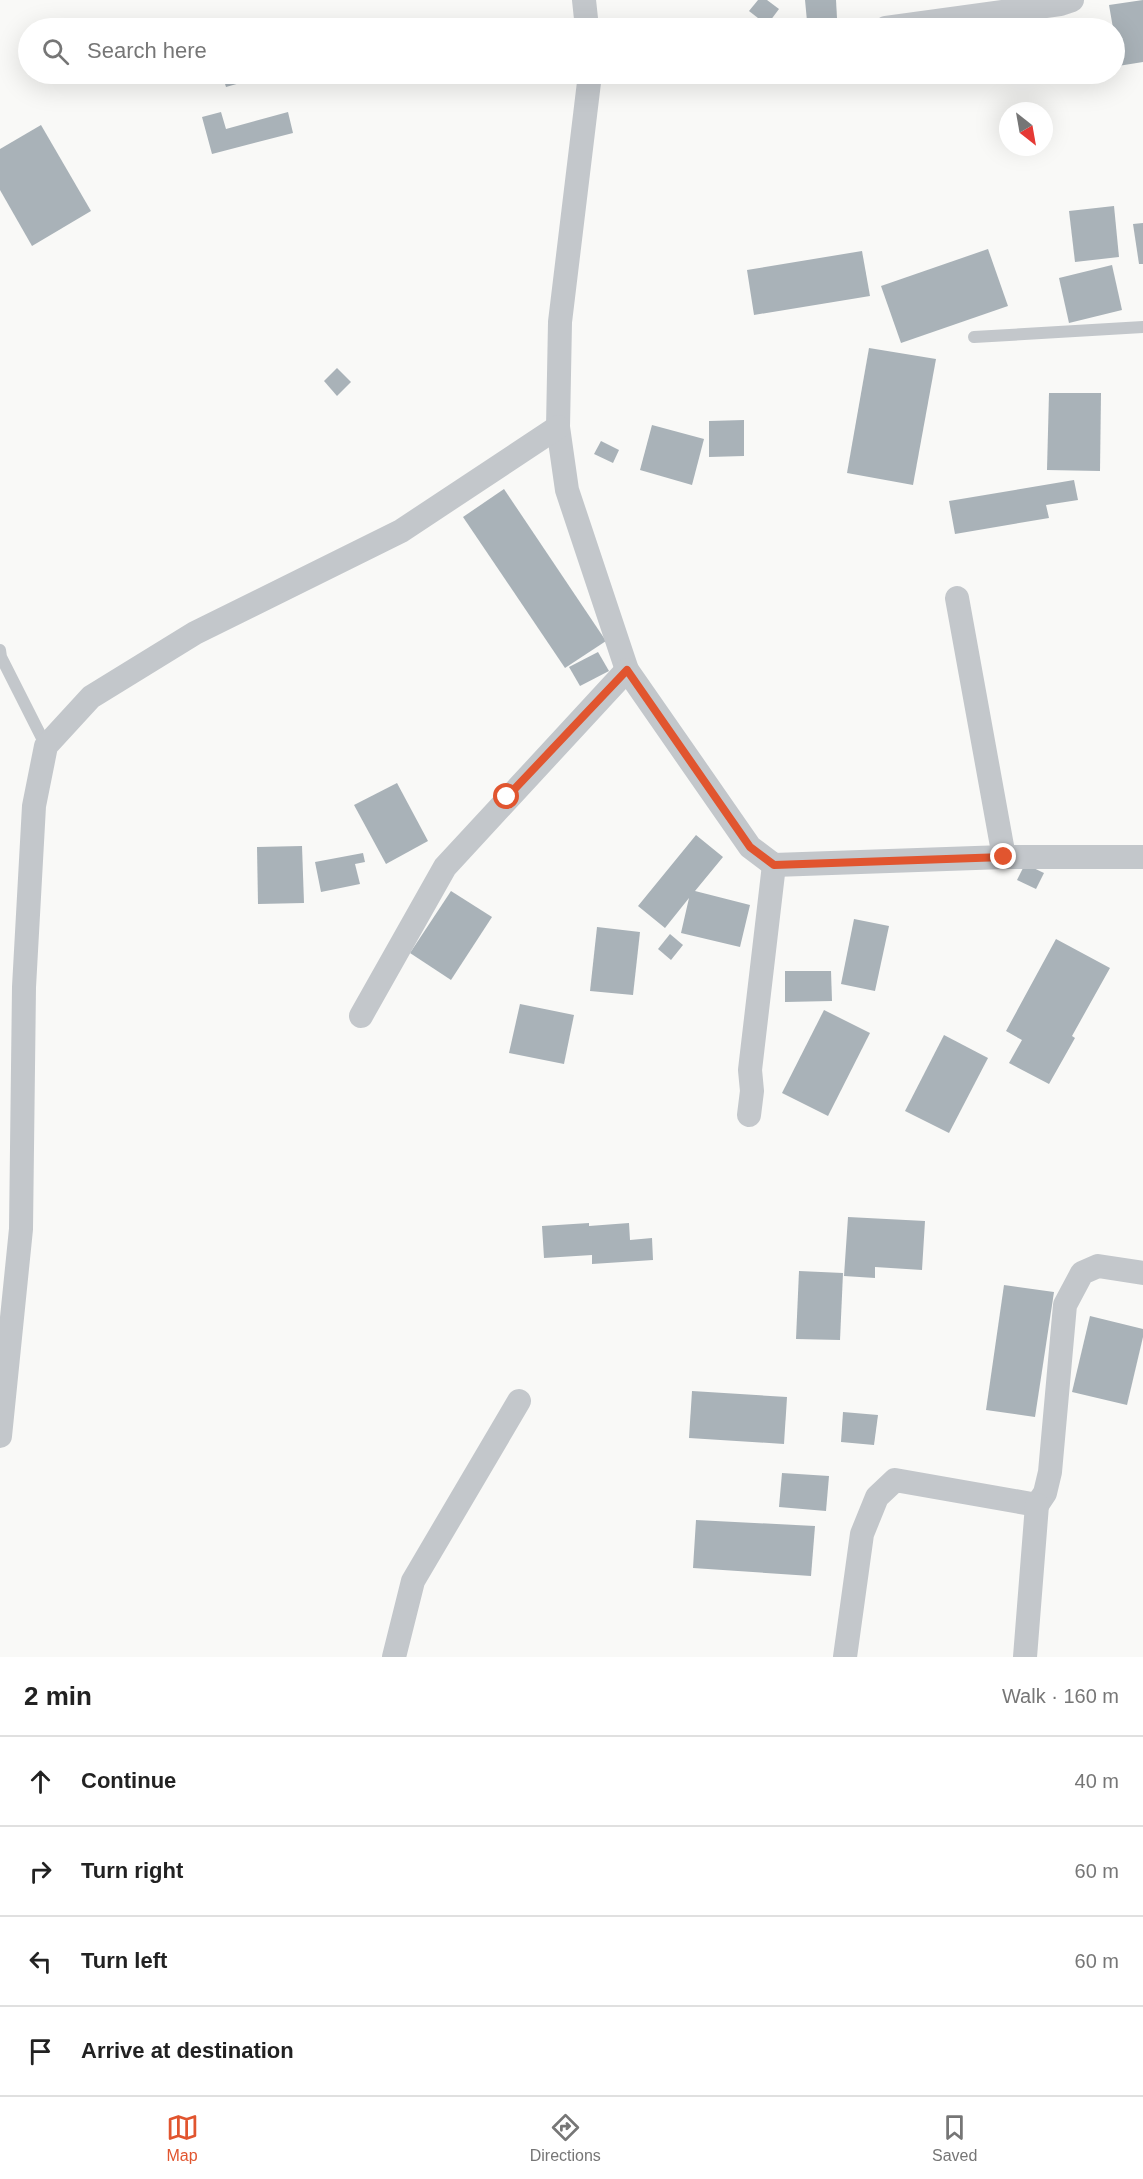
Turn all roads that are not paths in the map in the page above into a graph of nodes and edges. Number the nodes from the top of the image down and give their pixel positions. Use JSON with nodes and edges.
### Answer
{"nodes":[{"id":1,"x":584,"y":0,"type":"edge"},
{"id":2,"x":1072,"y":0,"type":"edge"},
{"id":3,"x":586,"y":18,"type":"edge"},
{"id":4,"x":958,"y":18,"type":"edge"},
{"id":5,"x":589,"y":84,"type":"edge"},
{"id":6,"x":1143,"y":327,"type":"edge"},
{"id":7,"x":974,"y":337,"type":"dead end"},
{"id":8,"x":558,"y":427,"type":"junction"},
{"id":9,"x":957,"y":598,"type":"dead end"},
{"id":10,"x":0,"y":650,"type":"edge"},
{"id":11,"x":627,"y":670,"type":"junction"},
{"id":12,"x":46,"y":746,"type":"junction"},
{"id":13,"x":1004,"y":857,"type":"junction"},
{"id":14,"x":1143,"y":857,"type":"edge"},
{"id":15,"x":774,"y":865,"type":"junction"},
{"id":16,"x":361,"y":1016,"type":"dead end"},
{"id":17,"x":749,"y":1115,"type":"dead end"},
{"id":18,"x":1143,"y":1273,"type":"edge"},
{"id":19,"x":519,"y":1401,"type":"dead end"},
{"id":20,"x":0,"y":1436,"type":"edge"},
{"id":21,"x":1036,"y":1505,"type":"junction"},
{"id":22,"x":394,"y":1657,"type":"edge"},
{"id":23,"x":845,"y":1657,"type":"edge"},
{"id":24,"x":1024,"y":1657,"type":"edge"}],
"edges":[{"from":1,"to":3,"type":"street"},
{"from":2,"to":4,"type":"street"},
{"from":5,"to":8,"type":"street"},
{"from":6,"to":7,"type":"lane"},
{"from":8,"to":11,"type":"street"},
{"from":8,"to":12,"type":"street"},
{"from":9,"to":13,"type":"street"},
{"from":10,"to":12,"type":"lane"},
{"from":11,"to":15,"type":"street"},
{"from":11,"to":16,"type":"street"},
{"from":12,"to":20,"type":"street"},
{"from":13,"to":14,"type":"street"},
{"from":13,"to":15,"type":"street"},
{"from":15,"to":17,"type":"street"},
{"from":18,"to":21,"type":"street"},
{"from":19,"to":22,"type":"street"},
{"from":21,"to":23,"type":"street"},
{"from":21,"to":24,"type":"street"}]}
